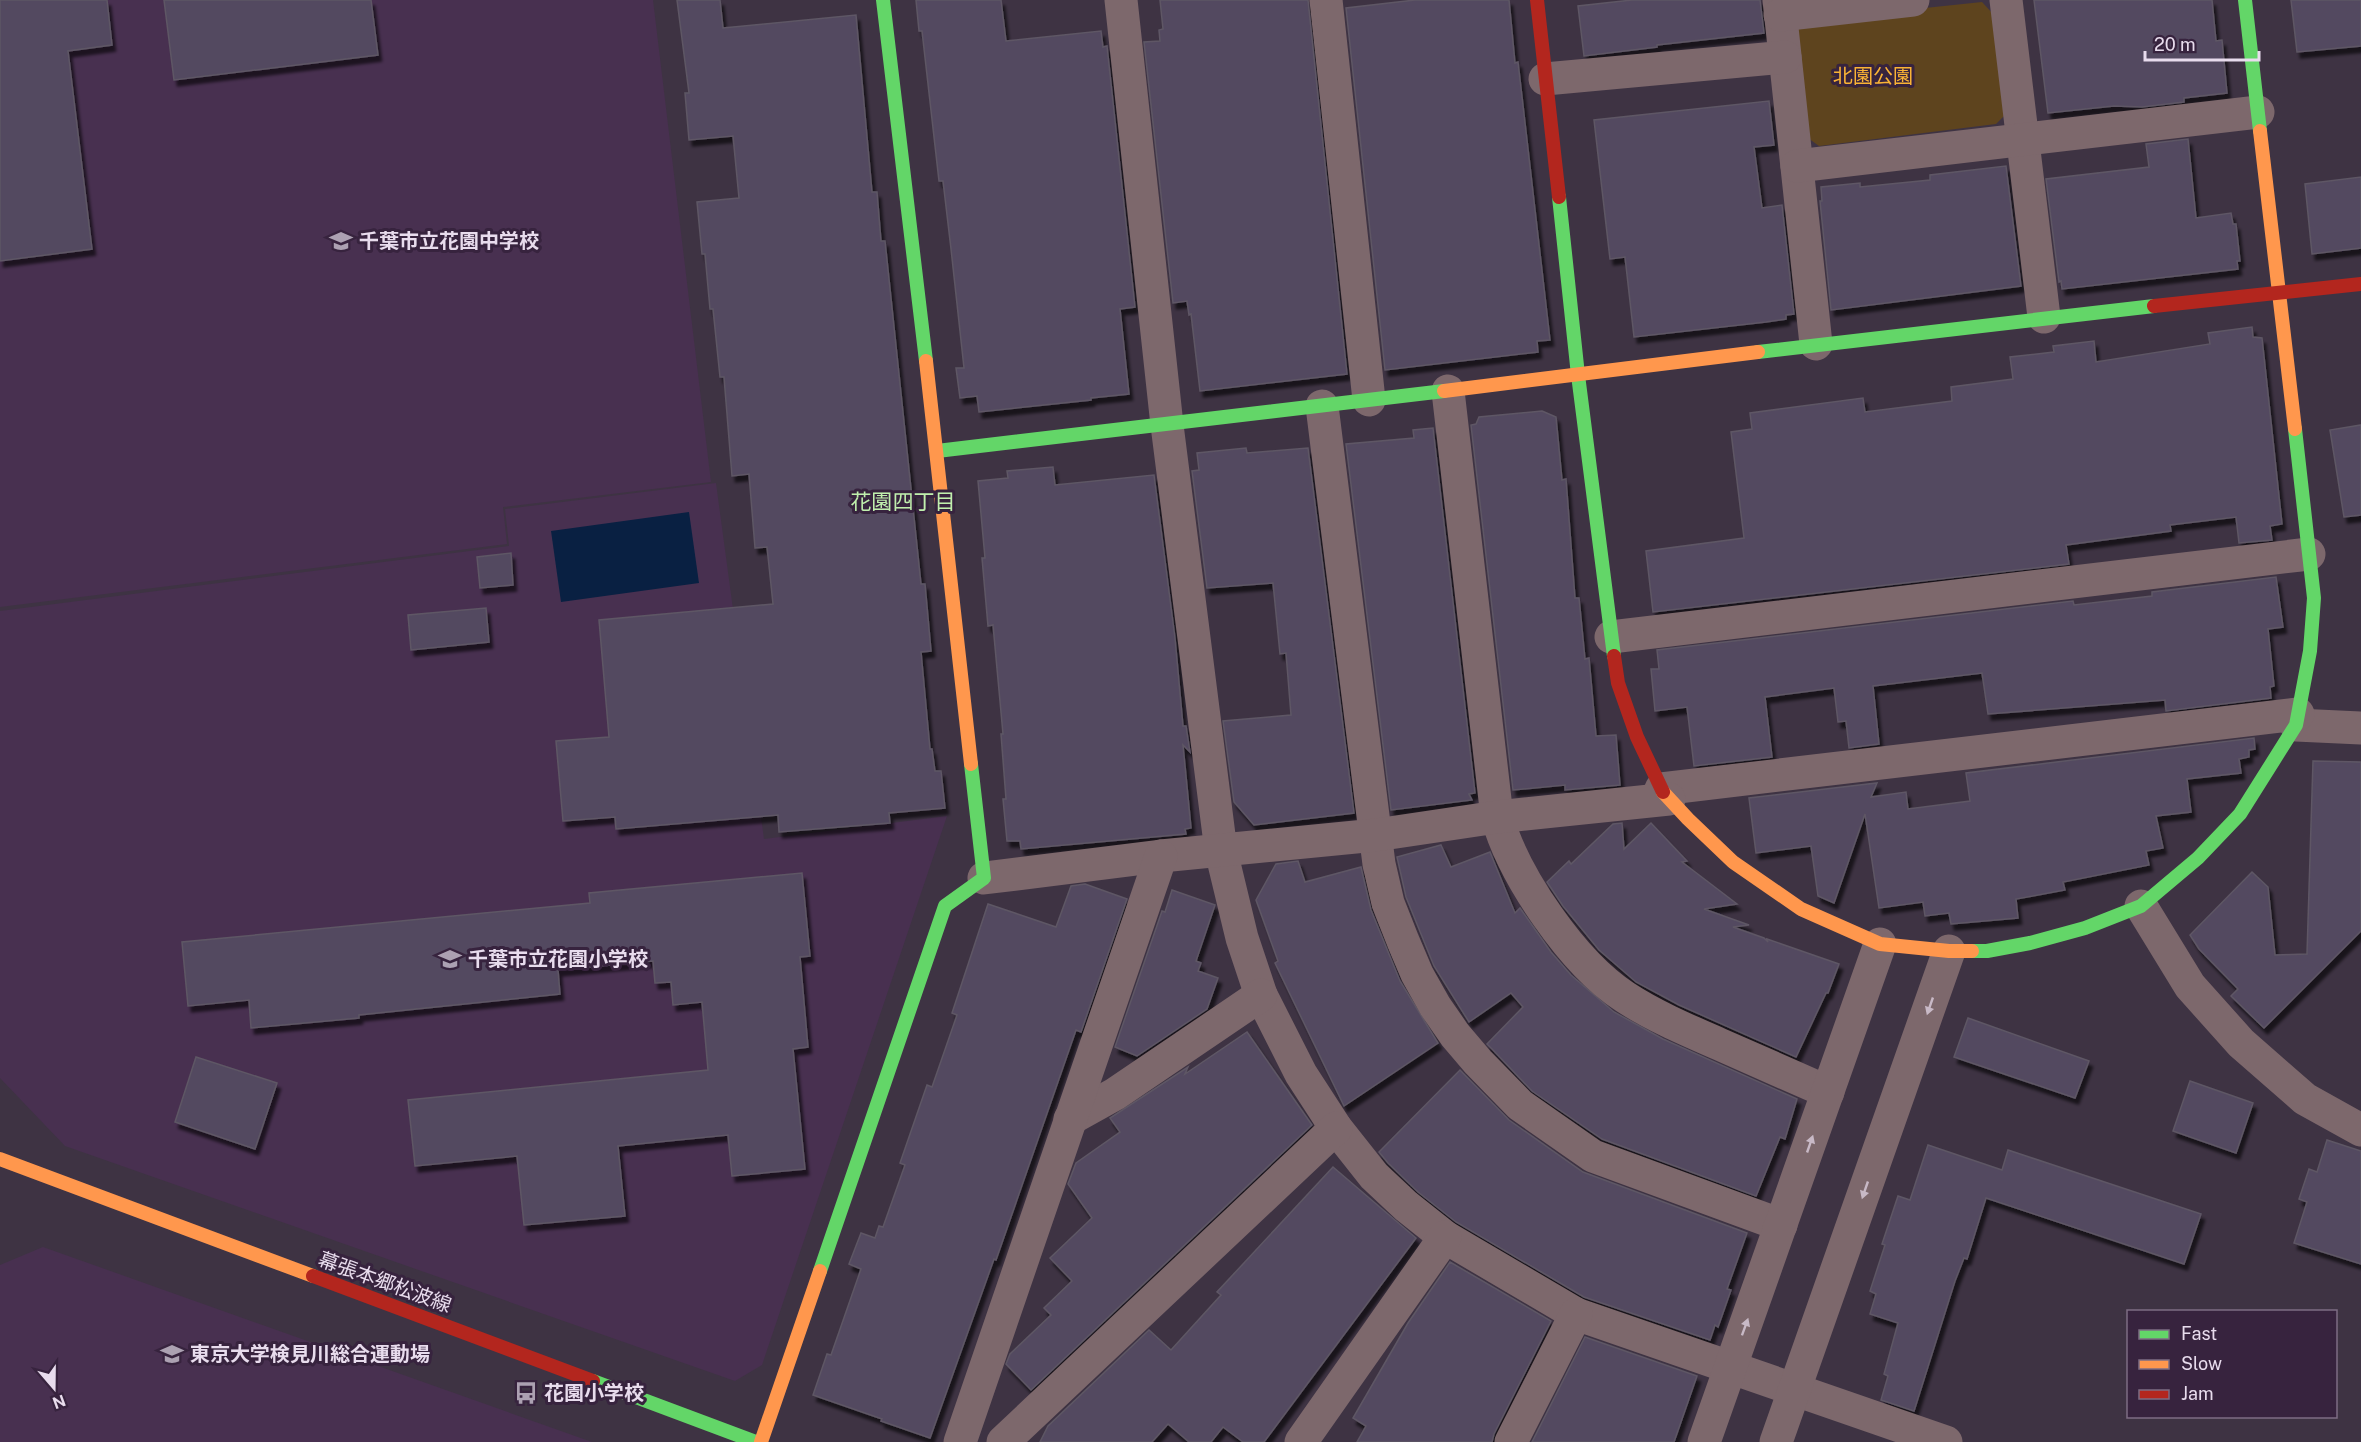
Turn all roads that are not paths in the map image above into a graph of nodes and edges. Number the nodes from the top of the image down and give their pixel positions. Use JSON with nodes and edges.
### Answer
{"nodes":[{"id":1,"x":883,"y":0,"type":"edge"},
{"id":2,"x":1121,"y":0,"type":"edge"},
{"id":3,"x":1326,"y":0,"type":"edge"},
{"id":4,"x":1537,"y":0,"type":"edge"},
{"id":5,"x":1913,"y":0,"type":"edge"},
{"id":6,"x":2006,"y":0,"type":"edge"},
{"id":7,"x":2245,"y":0,"type":"edge"},
{"id":8,"x":1780,"y":7,"type":"edge"},
{"id":9,"x":1785,"y":57,"type":"junction"},
{"id":10,"x":1545,"y":79,"type":"junction"},
{"id":11,"x":2258,"y":112,"type":"junction"},
{"id":12,"x":2022,"y":139,"type":"junction"},
{"id":13,"x":1797,"y":166,"type":"junction"},
{"id":14,"x":2361,"y":284,"type":"edge"},
{"id":15,"x":2280,"y":294,"type":"junction"},
{"id":16,"x":2044,"y":317,"type":"junction"},
{"id":17,"x":1816,"y":344,"type":"junction"},
{"id":18,"x":1578,"y":375,"type":"junction"},
{"id":19,"x":1448,"y":391,"type":"junction"},
{"id":20,"x":1370,"y":400,"type":"junction"},
{"id":21,"x":1322,"y":406,"type":"junction"},
{"id":22,"x":1167,"y":425,"type":"junction"},
{"id":23,"x":937,"y":451,"type":"junction"},
{"id":24,"x":2309,"y":554,"type":"junction"},
{"id":25,"x":1611,"y":637,"type":"junction"},
{"id":26,"x":2297,"y":720,"type":"junction"},
{"id":27,"x":2361,"y":728,"type":"edge"},
{"id":28,"x":1665,"y":794,"type":"junction"},
{"id":29,"x":1497,"y":818,"type":"junction"},
{"id":30,"x":1376,"y":835,"type":"junction"},
{"id":31,"x":1221,"y":851,"type":"junction"},
{"id":32,"x":1161,"y":856,"type":"junction"},
{"id":33,"x":984,"y":878,"type":"junction"},
{"id":34,"x":2141,"y":906,"type":"junction"},
{"id":35,"x":1880,"y":944,"type":"junction"},
{"id":36,"x":1949,"y":951,"type":"junction"},
{"id":37,"x":1261,"y":995,"type":"junction"},
{"id":38,"x":1828,"y":1092,"type":"junction"},
{"id":39,"x":1070,"y":1119,"type":"junction"},
{"id":40,"x":1336,"y":1128,"type":"junction"},
{"id":41,"x":2361,"y":1130,"type":"edge"},
{"id":42,"x":0,"y":1159,"type":"edge"},
{"id":43,"x":1781,"y":1225,"type":"junction"},
{"id":44,"x":1445,"y":1237,"type":"junction"},
{"id":45,"x":1576,"y":1314,"type":"junction"},
{"id":46,"x":1731,"y":1367,"type":"junction"},
{"id":47,"x":1795,"y":1389,"type":"junction"},
{"id":48,"x":758,"y":1442,"type":"edge"},
{"id":49,"x":960,"y":1442,"type":"edge"},
{"id":50,"x":1003,"y":1442,"type":"edge"},
{"id":51,"x":1301,"y":1442,"type":"edge"},
{"id":52,"x":1511,"y":1442,"type":"edge"},
{"id":53,"x":1704,"y":1442,"type":"edge"},
{"id":54,"x":1776,"y":1442,"type":"edge"},
{"id":55,"x":1946,"y":1442,"type":"edge"}],
"edges":[{"from":1,"to":23,"type":"street"},
{"from":2,"to":22,"type":"street"},
{"from":3,"to":20,"type":"street"},
{"from":4,"to":10,"type":"street"},
{"from":5,"to":8,"type":"street"},
{"from":6,"to":12,"type":"street"},
{"from":7,"to":11,"type":"street"},
{"from":8,"to":9,"type":"street"},
{"from":9,"to":10,"type":"street"},
{"from":9,"to":13,"type":"street"},
{"from":10,"to":18,"type":"street"},
{"from":11,"to":12,"type":"street"},
{"from":11,"to":15,"type":"street"},
{"from":12,"to":13,"type":"street"},
{"from":12,"to":16,"type":"street"},
{"from":13,"to":17,"type":"street"},
{"from":14,"to":15,"type":"street"},
{"from":15,"to":16,"type":"street"},
{"from":15,"to":24,"type":"street"},
{"from":16,"to":17,"type":"street"},
{"from":17,"to":18,"type":"street"},
{"from":18,"to":19,"type":"street"},
{"from":18,"to":25,"type":"street"},
{"from":19,"to":20,"type":"street"},
{"from":19,"to":29,"type":"street"},
{"from":20,"to":21,"type":"street"},
{"from":21,"to":22,"type":"street"},
{"from":21,"to":30,"type":"street"},
{"from":22,"to":23,"type":"street"},
{"from":22,"to":31,"type":"street"},
{"from":23,"to":33,"type":"street"},
{"from":24,"to":25,"type":"street"},
{"from":24,"to":26,"type":"street"},
{"from":25,"to":28,"type":"street"},
{"from":26,"to":27,"type":"street"},
{"from":26,"to":28,"type":"street"},
{"from":26,"to":34,"type":"street"},
{"from":28,"to":29,"type":"street"},
{"from":28,"to":35,"type":"street"},
{"from":29,"to":30,"type":"street"},
{"from":29,"to":38,"type":"street"},
{"from":30,"to":31,"type":"street"},
{"from":30,"to":43,"type":"street"},
{"from":31,"to":32,"type":"street"},
{"from":31,"to":37,"type":"street"},
{"from":32,"to":33,"type":"street"},
{"from":32,"to":39,"type":"street"},
{"from":33,"to":48,"type":"street"},
{"from":34,"to":36,"type":"street"},
{"from":34,"to":41,"type":"street"},
{"from":35,"to":36,"type":"street"},
{"from":35,"to":38,"type":"street"},
{"from":36,"to":47,"type":"street","one_way":true},
{"from":37,"to":39,"type":"street"},
{"from":37,"to":40,"type":"street"},
{"from":43,"to":38,"type":"street","one_way":true},
{"from":39,"to":49,"type":"street"},
{"from":40,"to":44,"type":"street"},
{"from":40,"to":50,"type":"street"},
{"from":42,"to":48,"type":"street","name":"幕張本郷松波線"},
{"from":46,"to":43,"type":"street","one_way":true},
{"from":44,"to":45,"type":"street"},
{"from":44,"to":51,"type":"street"},
{"from":45,"to":46,"type":"street"},
{"from":45,"to":52,"type":"street"},
{"from":46,"to":47,"type":"street"},
{"from":46,"to":53,"type":"street"},
{"from":47,"to":54,"type":"street"},
{"from":47,"to":55,"type":"street"}]}
